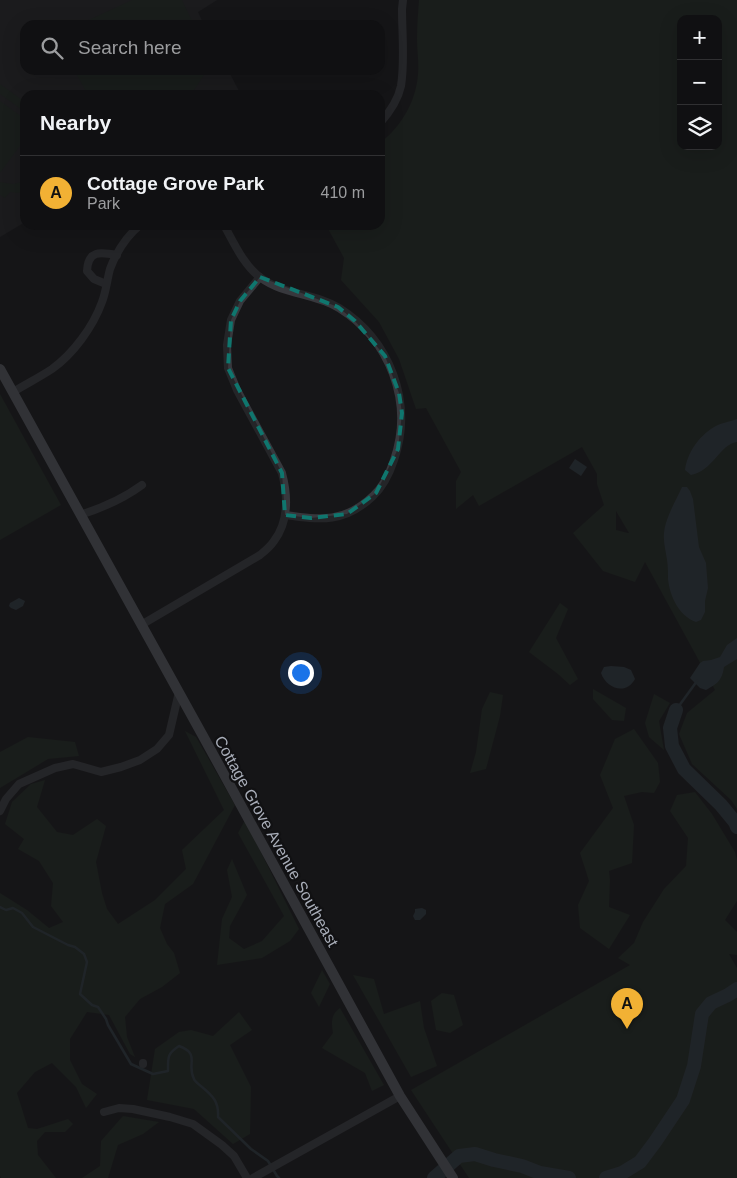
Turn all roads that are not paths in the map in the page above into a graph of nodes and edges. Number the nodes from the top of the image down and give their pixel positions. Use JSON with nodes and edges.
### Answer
{"nodes":[{"id":1,"x":403,"y":0,"type":"edge"},
{"id":2,"x":385,"y":117,"type":"edge"},
{"id":3,"x":135,"y":230,"type":"edge"},
{"id":4,"x":227,"y":230,"type":"edge"},
{"id":5,"x":117,"y":255,"type":"junction"},
{"id":6,"x":260,"y":277,"type":"junction"},
{"id":7,"x":106,"y":284,"type":"junction"},
{"id":8,"x":0,"y":369,"type":"edge"},
{"id":9,"x":13,"y":392,"type":"junction"},
{"id":10,"x":142,"y":485,"type":"dead end"},
{"id":11,"x":80,"y":515,"type":"junction"},
{"id":12,"x":285,"y":515,"type":"junction"},
{"id":13,"x":141,"y":625,"type":"junction"},
{"id":14,"x":179,"y":692,"type":"junction"},
{"id":15,"x":0,"y":811,"type":"edge"},
{"id":16,"x":400,"y":1096,"type":"junction"},
{"id":17,"x":104,"y":1112,"type":"dead end"},
{"id":18,"x":247,"y":1178,"type":"edge"},
{"id":19,"x":253,"y":1178,"type":"edge"},
{"id":20,"x":453,"y":1178,"type":"edge"}],
"edges":[{"from":1,"to":2,"type":"street"},
{"from":3,"to":5,"type":"street"},
{"from":4,"to":6,"type":"street"},
{"from":5,"to":7,"type":"street"},
{"from":5,"to":7,"type":"street"},
{"from":6,"to":12,"type":"street"},
{"from":6,"to":12,"type":"street"},
{"from":7,"to":9,"type":"street"},
{"from":8,"to":9,"type":"main road","name":"Cottage Grove Avenue Southeast"},
{"from":9,"to":11,"type":"main road","name":"Cottage Grove Avenue Southeast"},
{"from":10,"to":11,"type":"street"},
{"from":11,"to":13,"type":"main road","name":"Cottage Grove Avenue Southeast"},
{"from":12,"to":13,"type":"street"},
{"from":13,"to":14,"type":"main road","name":"Cottage Grove Avenue Southeast"},
{"from":14,"to":15,"type":"street"},
{"from":14,"to":16,"type":"main road","name":"Cottage Grove Avenue Southeast"},
{"from":16,"to":19,"type":"street"},
{"from":16,"to":20,"type":"main road","name":"Cottage Grove Avenue Southeast"},
{"from":17,"to":18,"type":"street"}]}
